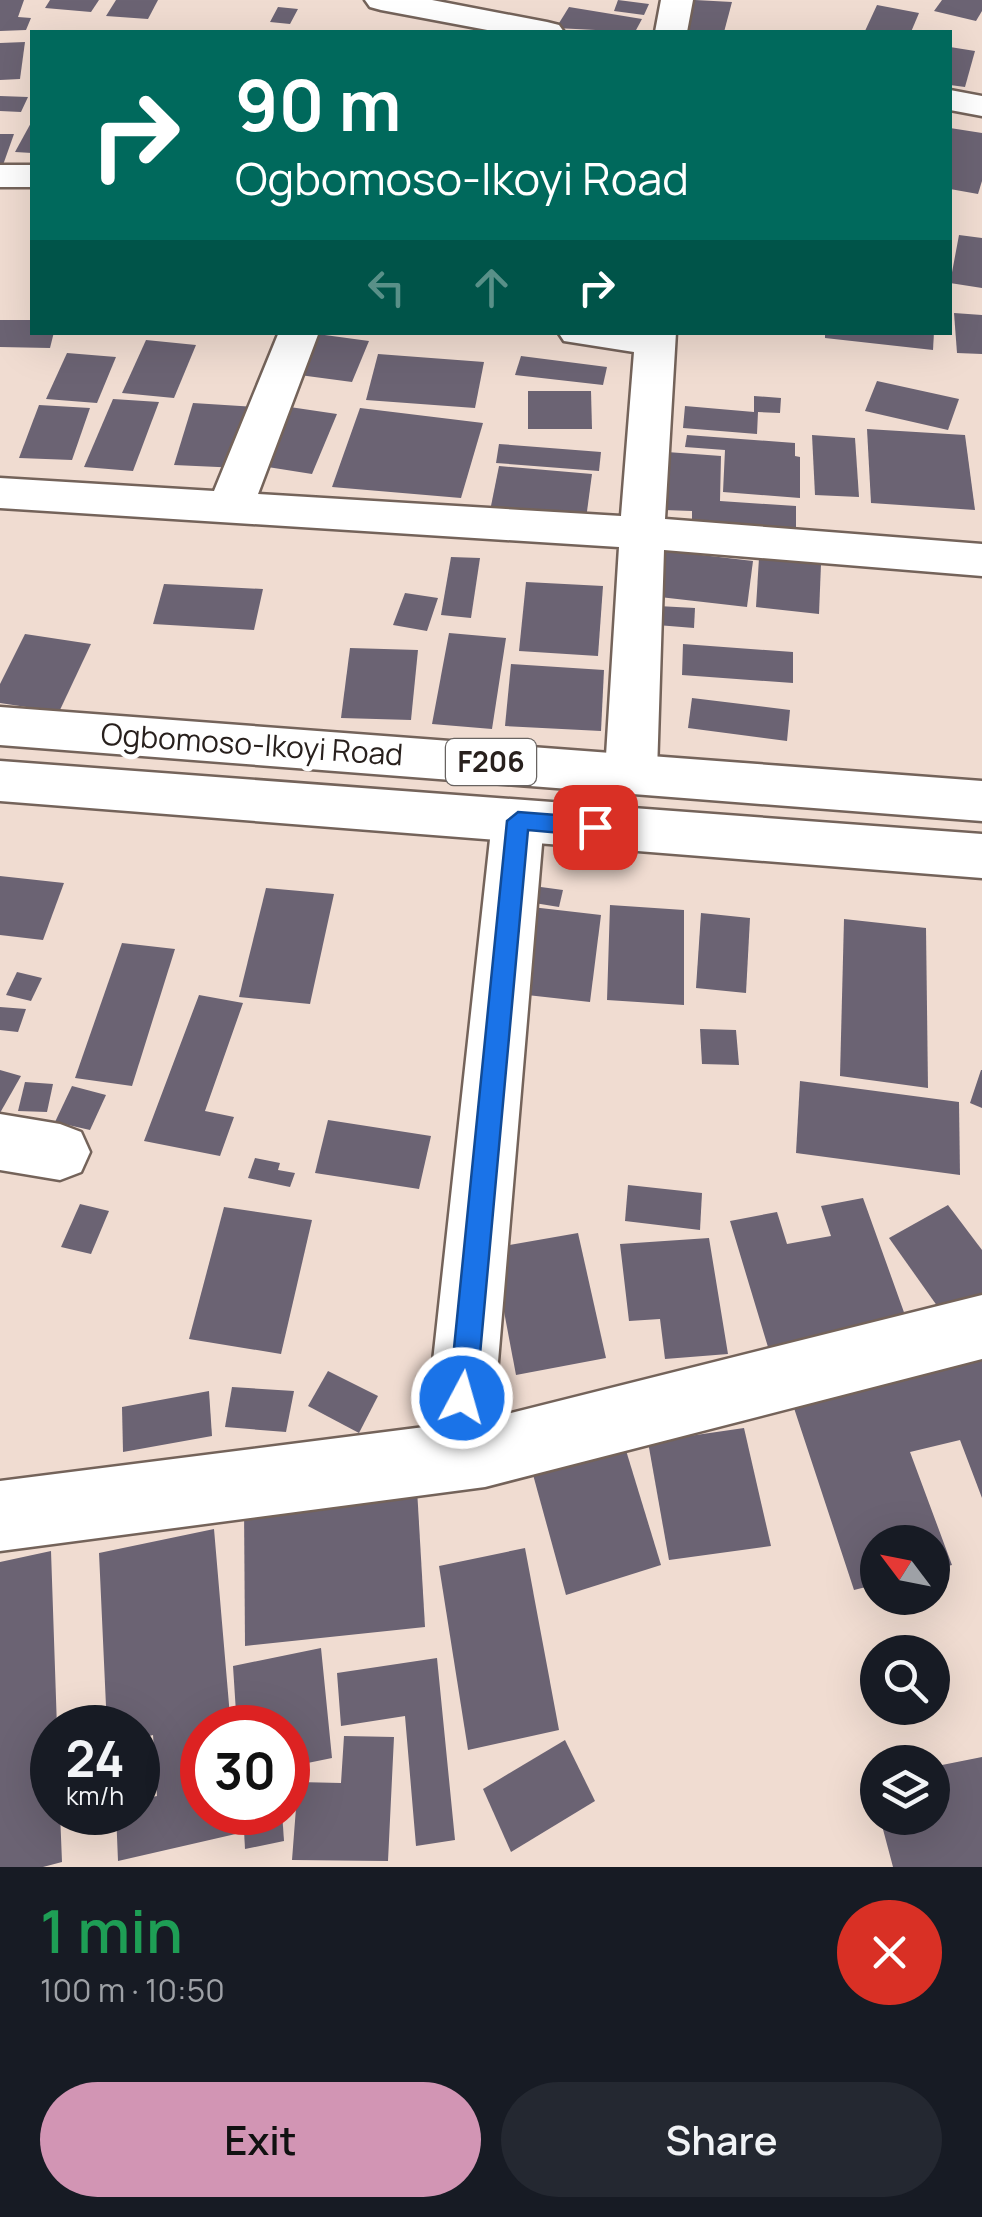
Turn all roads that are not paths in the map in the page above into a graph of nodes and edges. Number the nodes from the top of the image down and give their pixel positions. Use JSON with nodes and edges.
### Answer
{"nodes":[{"id":1,"x":381,"y":0,"type":"edge"},
{"id":2,"x":677,"y":0,"type":"edge"},
{"id":3,"x":537,"y":30,"type":"edge"},
{"id":4,"x":671,"y":30,"type":"edge"},
{"id":5,"x":952,"y":100,"type":"edge"},
{"id":6,"x":982,"y":106,"type":"edge"},
{"id":7,"x":0,"y":176,"type":"edge"},
{"id":8,"x":30,"y":176,"type":"edge"},
{"id":9,"x":298,"y":335,"type":"edge"},
{"id":10,"x":617,"y":335,"type":"edge"},
{"id":11,"x":656,"y":338,"type":"edge"},
{"id":12,"x":0,"y":493,"type":"edge"},
{"id":13,"x":230,"y":508,"type":"junction"},
{"id":14,"x":642,"y":533,"type":"junction"},
{"id":15,"x":982,"y":560,"type":"edge"},
{"id":16,"x":0,"y":726,"type":"edge"},
{"id":17,"x":632,"y":772,"type":"junction"},
{"id":18,"x":0,"y":781,"type":"edge"},
{"id":19,"x":982,"y":802,"type":"edge"},
{"id":20,"x":518,"y":821,"type":"junction"},
{"id":21,"x":982,"y":856,"type":"edge"},
{"id":22,"x":0,"y":1142,"type":"edge"},
{"id":23,"x":60,"y":1152,"type":"dead end"},
{"id":24,"x":982,"y":1327,"type":"edge"},
{"id":25,"x":485,"y":1452,"type":"junction"},
{"id":26,"x":0,"y":1516,"type":"edge"}],
"edges":[{"from":1,"to":3,"type":"street"},
{"from":2,"to":4,"type":"street"},
{"from":5,"to":6,"type":"street"},
{"from":7,"to":8,"type":"street"},
{"from":9,"to":13,"type":"street"},
{"from":10,"to":11,"type":"street"},
{"from":11,"to":14,"type":"street"},
{"from":12,"to":13,"type":"street"},
{"from":13,"to":14,"type":"street"},
{"from":14,"to":15,"type":"street"},
{"from":14,"to":17,"type":"street"},
{"from":16,"to":17,"type":"street","name":"Ogbomoso-Ikoyi Road","number":"F206"},
{"from":17,"to":19,"type":"street","name":"Ogbomoso-Ikoyi Road","number":"F206"},
{"from":18,"to":20,"type":"street","name":"Ogbomoso-Ikoyi Road","number":"F206"},
{"from":20,"to":21,"type":"street","name":"Ogbomoso-Ikoyi Road","number":"F206"},
{"from":20,"to":25,"type":"street"},
{"from":22,"to":23,"type":"street"},
{"from":24,"to":25,"type":"street"},
{"from":25,"to":26,"type":"street"}]}
